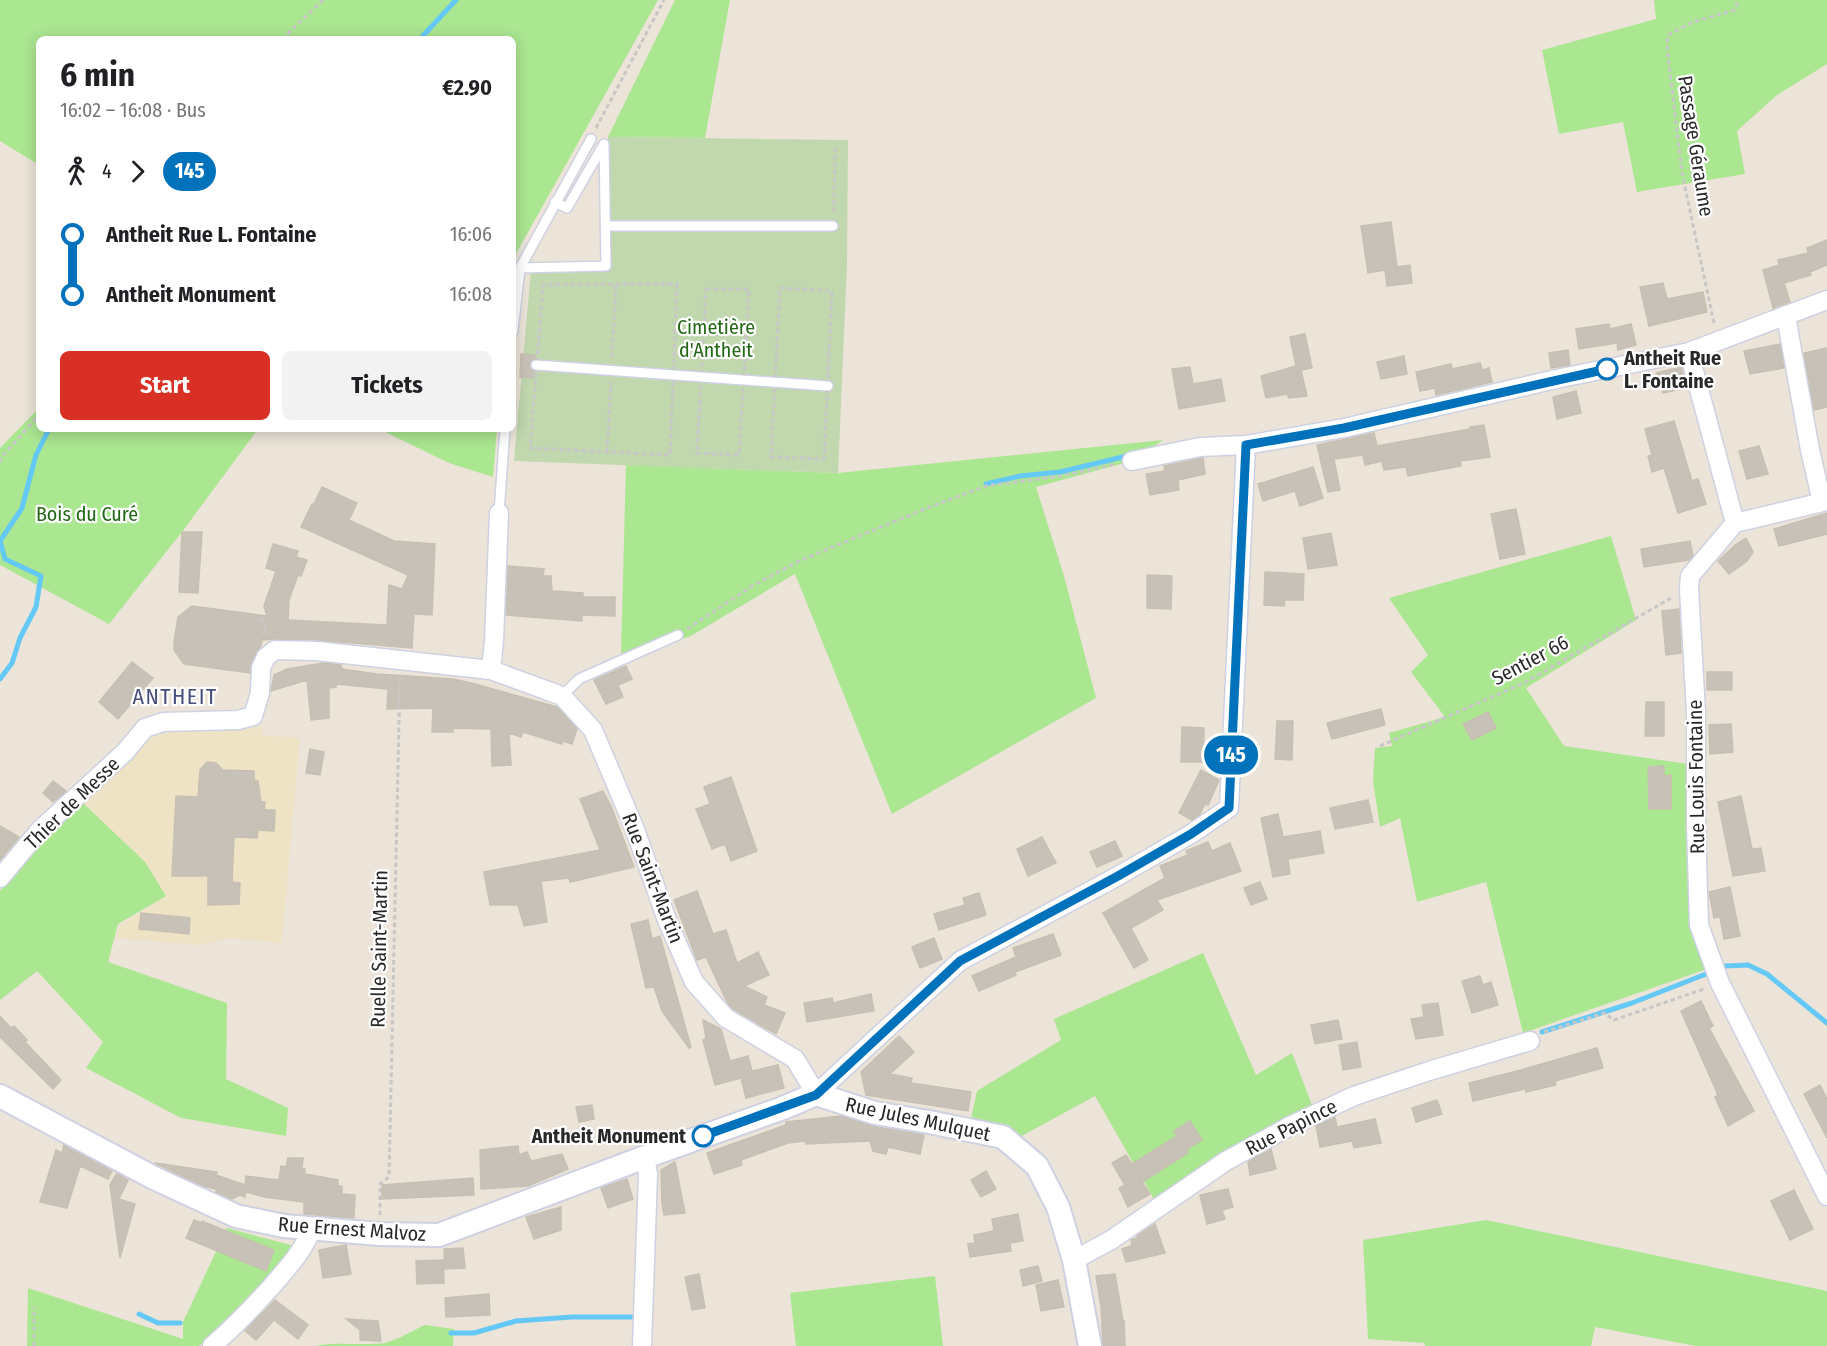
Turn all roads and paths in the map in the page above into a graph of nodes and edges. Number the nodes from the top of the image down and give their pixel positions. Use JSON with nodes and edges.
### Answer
{"nodes":[{"id":1,"x":323,"y":0,"type":"edge"},
{"id":2,"x":664,"y":0,"type":"edge"},
{"id":3,"x":1738,"y":0,"type":"edge"},
{"id":4,"x":285,"y":36,"type":"edge"},
{"id":5,"x":591,"y":139,"type":"joint"},
{"id":6,"x":836,"y":148,"type":"dead end"},
{"id":7,"x":555,"y":202,"type":"junction"},
{"id":8,"x":606,"y":226,"type":"junction"},
{"id":9,"x":833,"y":226,"type":"joint"},
{"id":10,"x":520,"y":268,"type":"junction"},
{"id":11,"x":1827,"y":300,"type":"edge"},
{"id":12,"x":516,"y":305,"type":"edge"},
{"id":13,"x":1786,"y":316,"type":"junction"},
{"id":14,"x":1718,"y":342,"type":"junction"},
{"id":15,"x":1689,"y":352,"type":"junction"},
{"id":16,"x":536,"y":365,"type":"dead end"},
{"id":17,"x":828,"y":386,"type":"dead end"},
{"id":18,"x":36,"y":418,"type":"edge"},
{"id":19,"x":505,"y":432,"type":"edge"},
{"id":20,"x":1246,"y":445,"type":"junction"},
{"id":21,"x":1132,"y":461,"type":"joint"},
{"id":22,"x":0,"y":462,"type":"edge"},
{"id":23,"x":1825,"y":502,"type":"edge"},
{"id":24,"x":499,"y":513,"type":"joint"},
{"id":25,"x":1735,"y":523,"type":"junction"},
{"id":26,"x":1689,"y":589,"type":"junction"},
{"id":27,"x":678,"y":635,"type":"joint"},
{"id":28,"x":401,"y":660,"type":"junction"},
{"id":29,"x":491,"y":670,"type":"junction"},
{"id":30,"x":562,"y":696,"type":"junction"},
{"id":31,"x":145,"y":728,"type":"joint"},
{"id":32,"x":1380,"y":746,"type":"dead end"},
{"id":33,"x":0,"y":878,"type":"edge"},
{"id":34,"x":1720,"y":983,"type":"junction"},
{"id":35,"x":1530,"y":1041,"type":"joint"},
{"id":36,"x":816,"y":1095,"type":"junction"},
{"id":37,"x":0,"y":1096,"type":"edge"},
{"id":38,"x":645,"y":1156,"type":"junction"},
{"id":39,"x":1827,"y":1196,"type":"edge"},
{"id":40,"x":312,"y":1228,"type":"junction"},
{"id":41,"x":379,"y":1234,"type":"junction"},
{"id":42,"x":1074,"y":1260,"type":"junction"},
{"id":43,"x":34,"y":1307,"type":"dead end"},
{"id":44,"x":34,"y":1346,"type":"edge"},
{"id":45,"x":213,"y":1346,"type":"edge"},
{"id":46,"x":642,"y":1346,"type":"edge"},
{"id":47,"x":1090,"y":1346,"type":"edge"}],
"edges":[{"from":1,"to":4,"type":"path"},
{"from":2,"to":5,"type":"path"},
{"from":3,"to":14,"type":"path","name":"Passage Géraume"},
{"from":5,"to":7,"type":"lane"},
{"from":6,"to":9,"type":"path"},
{"from":7,"to":8,"type":"lane"},
{"from":7,"to":10,"type":"lane"},
{"from":8,"to":9,"type":"lane"},
{"from":8,"to":10,"type":"lane"},
{"from":10,"to":12,"type":"lane"},
{"from":11,"to":13,"type":"street"},
{"from":13,"to":14,"type":"street"},
{"from":13,"to":23,"type":"street"},
{"from":14,"to":15,"type":"street"},
{"from":15,"to":20,"type":"street"},
{"from":15,"to":25,"type":"street"},
{"from":16,"to":17,"type":"lane"},
{"from":18,"to":22,"type":"path"},
{"from":19,"to":24,"type":"lane"},
{"from":20,"to":21,"type":"street"},
{"from":20,"to":36,"type":"street"},
{"from":21,"to":27,"type":"path"},
{"from":23,"to":25,"type":"street"},
{"from":24,"to":29,"type":"street"},
{"from":25,"to":26,"type":"street","name":"Rue Louis Fontaine"},
{"from":26,"to":32,"type":"path","name":"Sentier 66"},
{"from":26,"to":34,"type":"street","name":"Rue Louis Fontaine"},
{"from":27,"to":30,"type":"lane"},
{"from":28,"to":29,"type":"street","name":"Rue Saint-Martin"},
{"from":28,"to":31,"type":"street","name":"Rue Saint-Martin"},
{"from":28,"to":41,"type":"path","name":"Ruelle Saint-Martin"},
{"from":29,"to":30,"type":"street","name":"Rue Saint-Martin"},
{"from":30,"to":36,"type":"street","name":"Rue Saint-Martin"},
{"from":31,"to":33,"type":"street","name":"Thier de Messe"},
{"from":34,"to":35,"type":"path"},
{"from":34,"to":39,"type":"street","name":"Rue Louis Fontaine"},
{"from":35,"to":42,"type":"street","name":"Rue Papince"},
{"from":36,"to":38,"type":"street","name":"Rue Ernest Malvoz"},
{"from":36,"to":42,"type":"street","name":"Rue Jules Mulquet"},
{"from":37,"to":40,"type":"street","name":"Rue Ernest Malvoz"},
{"from":38,"to":41,"type":"street","name":"Rue Ernest Malvoz"},
{"from":38,"to":46,"type":"street"},
{"from":40,"to":41,"type":"street","name":"Rue Ernest Malvoz"},
{"from":40,"to":45,"type":"street"},
{"from":42,"to":47,"type":"street","name":"Rue Jules Mulquet"},
{"from":43,"to":44,"type":"path"}]}
